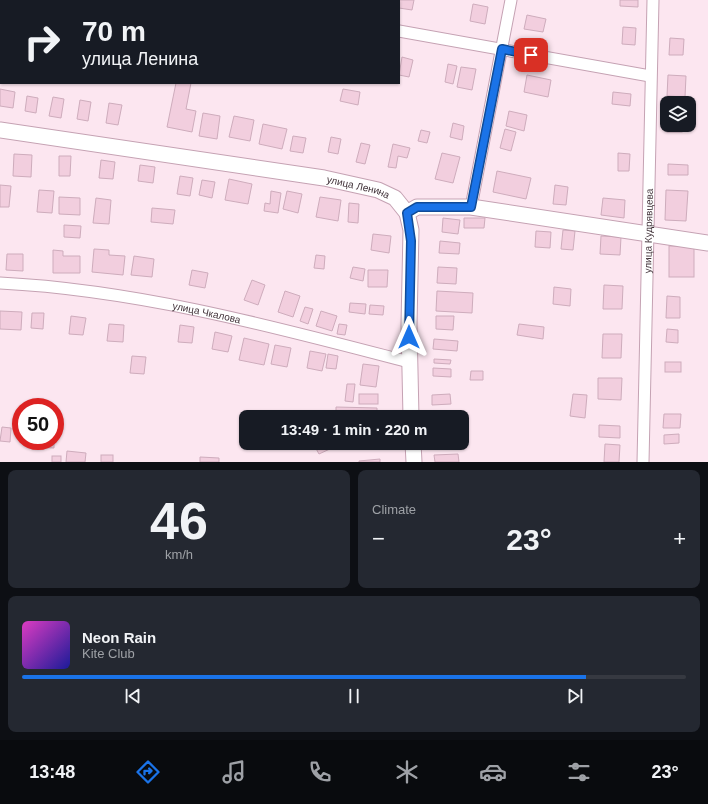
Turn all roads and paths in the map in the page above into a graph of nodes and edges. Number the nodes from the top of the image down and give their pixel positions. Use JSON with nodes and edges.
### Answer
{"nodes":[{"id":1,"x":511,"y":0,"type":"edge"},
{"id":2,"x":652,"y":0,"type":"edge"},
{"id":3,"x":400,"y":30,"type":"edge"},
{"id":4,"x":502,"y":49,"type":"junction"},
{"id":5,"x":650,"y":76,"type":"junction"},
{"id":6,"x":0,"y":130,"type":"edge"},
{"id":7,"x":471,"y":207,"type":"junction"},
{"id":8,"x":407,"y":213,"type":"junction"},
{"id":9,"x":649,"y":234,"type":"junction"},
{"id":10,"x":708,"y":243,"type":"edge"},
{"id":11,"x":0,"y":283,"type":"edge"},
{"id":12,"x":409,"y":362,"type":"junction"},
{"id":13,"x":411,"y":410,"type":"edge"},
{"id":14,"x":413,"y":450,"type":"edge"},
{"id":15,"x":414,"y":462,"type":"edge"},
{"id":16,"x":643,"y":462,"type":"edge"}],
"edges":[{"from":1,"to":4,"type":"street"},
{"from":2,"to":5,"type":"street","name":"улица Кудрявцева"},
{"from":3,"to":4,"type":"street"},
{"from":4,"to":5,"type":"street"},
{"from":4,"to":7,"type":"street"},
{"from":5,"to":9,"type":"street","name":"улица Кудрявцева"},
{"from":6,"to":8,"type":"main road","name":"улица Ленина"},
{"from":7,"to":8,"type":"main road"},
{"from":7,"to":9,"type":"main road"},
{"from":8,"to":12,"type":"main road"},
{"from":9,"to":10,"type":"main road"},
{"from":9,"to":16,"type":"street","name":"улица Кудрявцева"},
{"from":11,"to":12,"type":"street","name":"улица Чкалова"},
{"from":12,"to":13,"type":"main road"},
{"from":14,"to":15,"type":"main road"}]}
